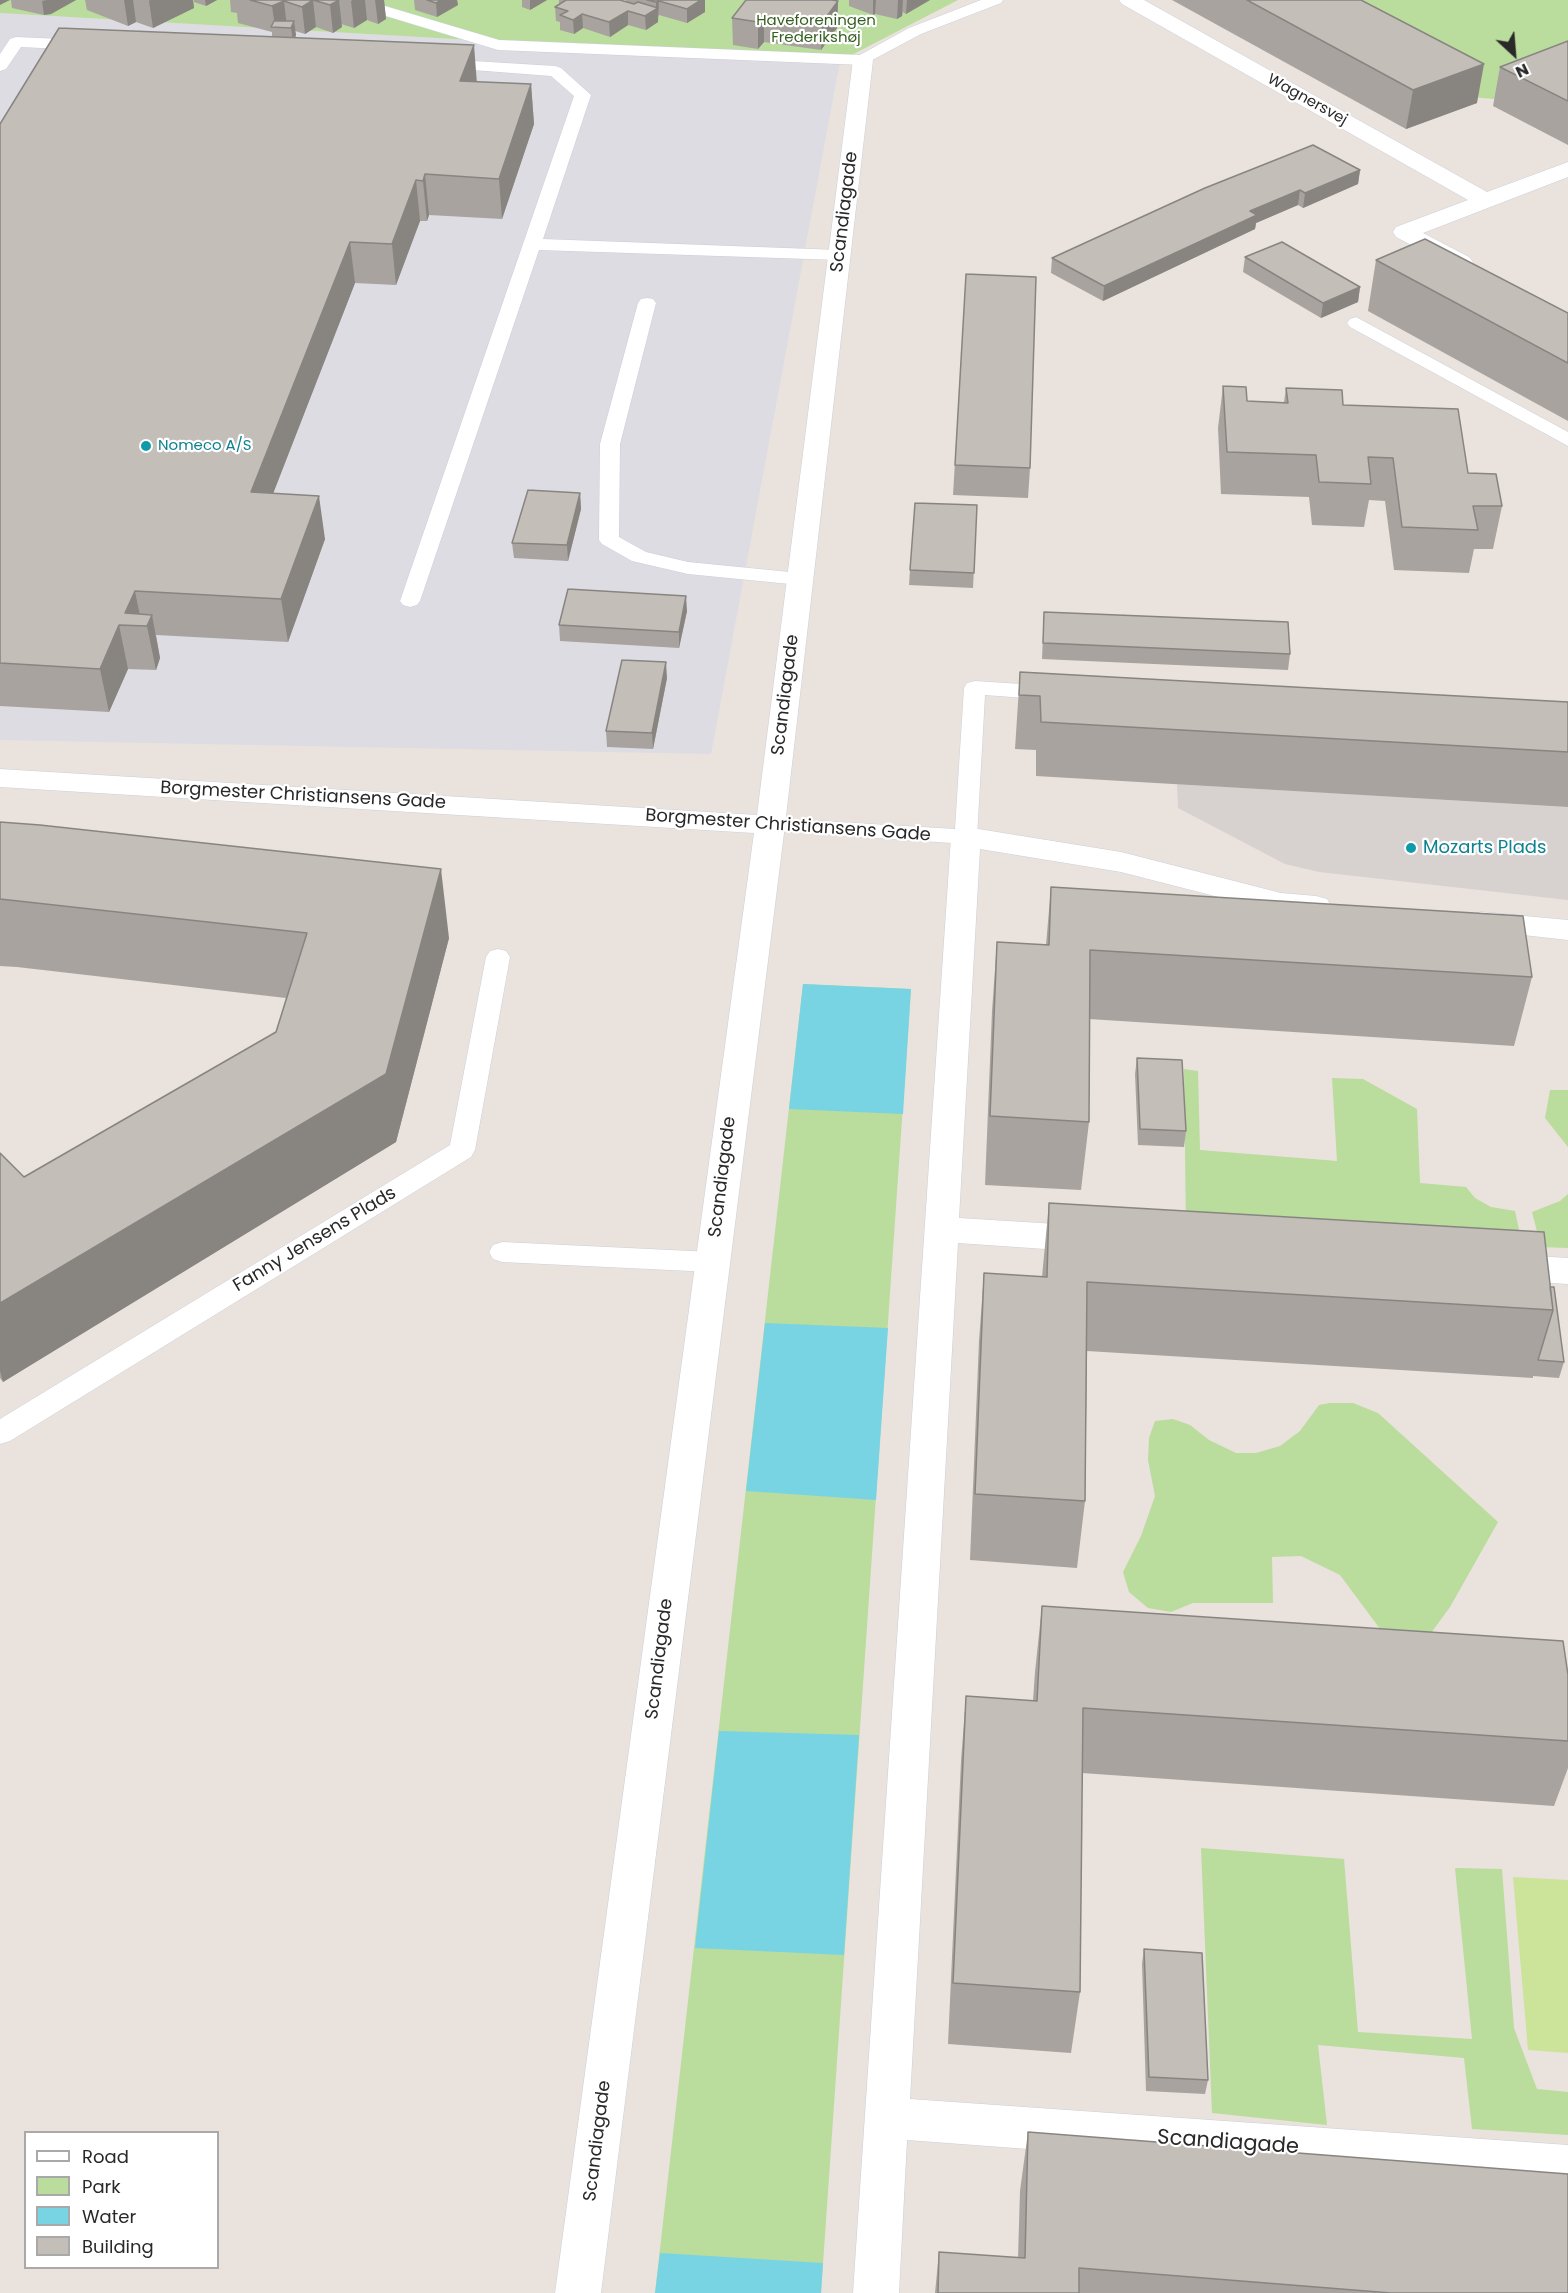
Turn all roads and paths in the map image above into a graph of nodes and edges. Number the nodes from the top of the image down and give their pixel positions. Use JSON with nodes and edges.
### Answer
{"nodes":[{"id":1,"x":349,"y":0,"type":"edge"},
{"id":2,"x":995,"y":0,"type":"edge"},
{"id":3,"x":1129,"y":0,"type":"edge"},
{"id":4,"x":100,"y":46,"type":"edge"},
{"id":5,"x":863,"y":60,"type":"junction"},
{"id":6,"x":423,"y":63,"type":"edge"},
{"id":7,"x":0,"y":66,"type":"edge"},
{"id":8,"x":1568,"y":169,"type":"edge"},
{"id":9,"x":1485,"y":200,"type":"junction"},
{"id":10,"x":532,"y":244,"type":"junction"},
{"id":11,"x":839,"y":255,"type":"junction"},
{"id":12,"x":1484,"y":274,"type":"edge"},
{"id":13,"x":647,"y":303,"type":"dead end"},
{"id":14,"x":1356,"y":323,"type":"dead end"},
{"id":15,"x":1568,"y":440,"type":"edge"},
{"id":16,"x":800,"y":579,"type":"junction"},
{"id":17,"x":410,"y":601,"type":"dead end"},
{"id":18,"x":1070,"y":695,"type":"edge"},
{"id":19,"x":0,"y":778,"type":"edge"},
{"id":20,"x":770,"y":825,"type":"junction"},
{"id":21,"x":966,"y":837,"type":"junction"},
{"id":22,"x":1343,"y":909,"type":"edge"},
{"id":23,"x":1450,"y":919,"type":"edge"},
{"id":24,"x":1568,"y":930,"type":"edge"},
{"id":25,"x":498,"y":957,"type":"dead end"},
{"id":26,"x":941,"y":1229,"type":"junction"},
{"id":27,"x":1121,"y":1241,"type":"edge"},
{"id":28,"x":502,"y":1252,"type":"dead end"},
{"id":29,"x":711,"y":1262,"type":"junction"},
{"id":30,"x":1473,"y":1265,"type":"edge"},
{"id":31,"x":1568,"y":1271,"type":"edge"},
{"id":32,"x":0,"y":1433,"type":"edge"},
{"id":33,"x":887,"y":2118,"type":"junction"},
{"id":34,"x":1568,"y":2167,"type":"edge"},
{"id":35,"x":578,"y":2293,"type":"edge"},
{"id":36,"x":876,"y":2293,"type":"edge"}],
"edges":[{"from":1,"to":5,"type":"lane"},
{"from":2,"to":5,"type":"lane"},
{"from":3,"to":9,"type":"street","name":"Wagnersvej"},
{"from":4,"to":7,"type":"lane"},
{"from":5,"to":11,"type":"street","name":"Scandiagade"},
{"from":6,"to":10,"type":"lane"},
{"from":8,"to":9,"type":"street"},
{"from":9,"to":12,"type":"street"},
{"from":10,"to":11,"type":"lane"},
{"from":10,"to":17,"type":"lane"},
{"from":11,"to":16,"type":"street","name":"Scandiagade"},
{"from":13,"to":16,"type":"lane"},
{"from":14,"to":15,"type":"lane"},
{"from":16,"to":20,"type":"street","name":"Scandiagade"},
{"from":18,"to":21,"type":"lane"},
{"from":19,"to":20,"type":"street","name":"Borgmester Christiansens Gade"},
{"from":20,"to":21,"type":"lane","name":"Borgmester Christiansens Gade"},
{"from":20,"to":29,"type":"street","name":"Scandiagade"},
{"from":21,"to":22,"type":"street","name":"Borgmester Christiansens Gade"},
{"from":21,"to":26,"type":"street"},
{"from":23,"to":24,"type":"street"},
{"from":25,"to":32,"type":"lane","name":"Fanny Jensens Plads"},
{"from":26,"to":27,"type":"street"},
{"from":26,"to":33,"type":"street"},
{"from":28,"to":29,"type":"lane"},
{"from":29,"to":35,"type":"street","name":"Scandiagade"},
{"from":30,"to":31,"type":"street"},
{"from":33,"to":34,"type":"street","name":"Scandiagade"},
{"from":33,"to":36,"type":"street"}]}
